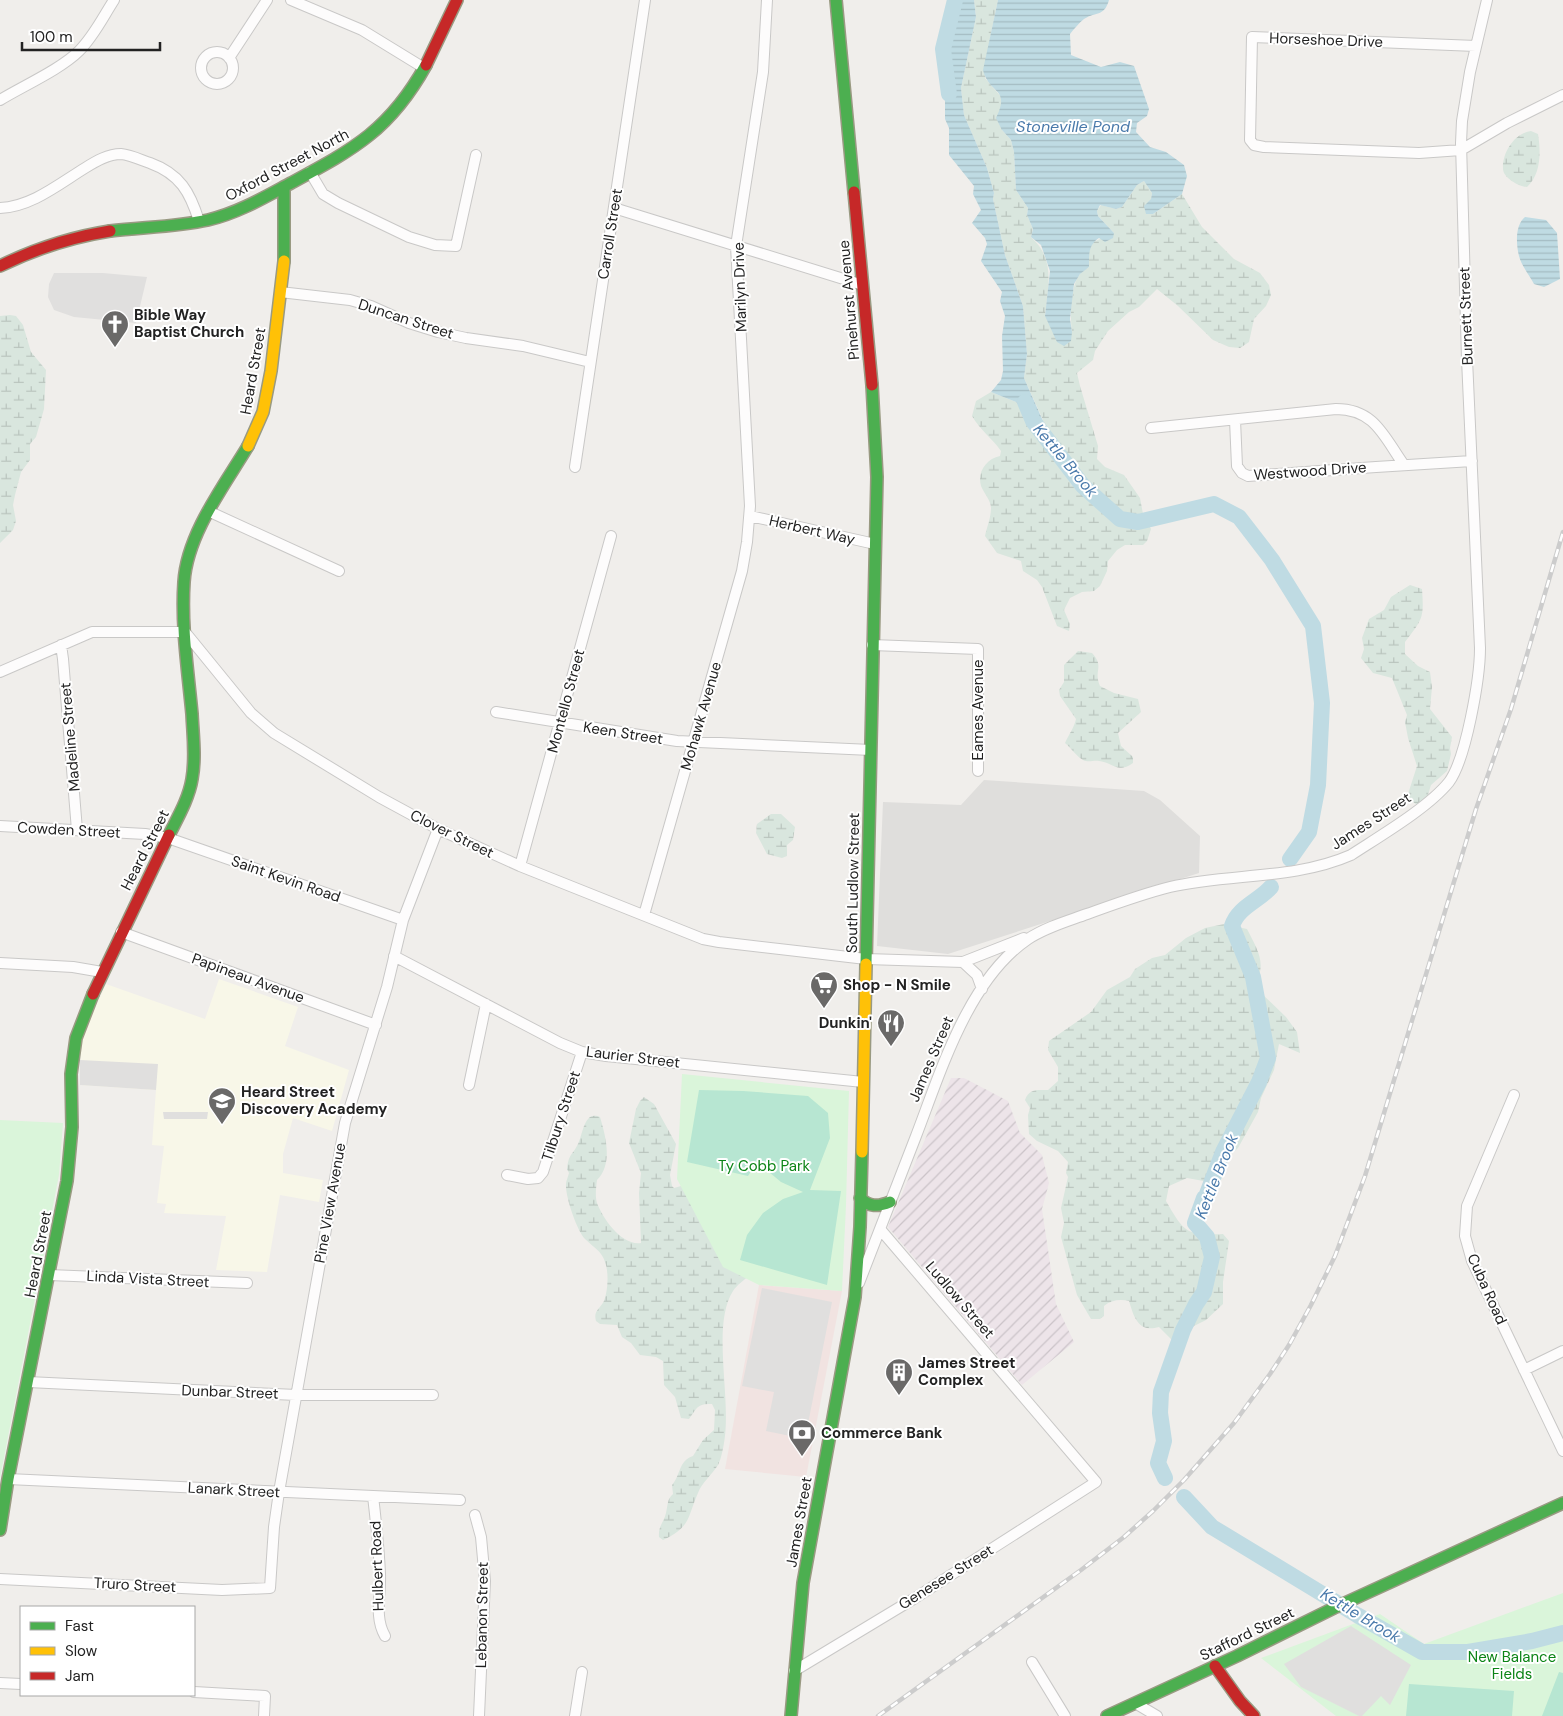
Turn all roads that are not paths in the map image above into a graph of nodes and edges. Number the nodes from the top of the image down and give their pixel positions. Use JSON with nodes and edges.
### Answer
{"nodes":[{"id":1,"x":114,"y":0,"type":"edge"},
{"id":2,"x":267,"y":0,"type":"edge"},
{"id":3,"x":291,"y":0,"type":"edge"},
{"id":4,"x":457,"y":0,"type":"edge"},
{"id":5,"x":645,"y":0,"type":"edge"},
{"id":6,"x":767,"y":0,"type":"edge"},
{"id":7,"x":836,"y":0,"type":"edge"},
{"id":8,"x":1487,"y":0,"type":"edge"},
{"id":9,"x":1476,"y":46,"type":"junction"},
{"id":10,"x":229,"y":58,"type":"dead end"},
{"id":11,"x":424,"y":68,"type":"junction"},
{"id":12,"x":1563,"y":95,"type":"edge"},
{"id":13,"x":0,"y":100,"type":"edge"},
{"id":14,"x":1461,"y":150,"type":"junction"},
{"id":15,"x":476,"y":155,"type":"dead end"},
{"id":16,"x":310,"y":172,"type":"junction"},
{"id":17,"x":284,"y":187,"type":"junction"},
{"id":18,"x":0,"y":208,"type":"edge"},
{"id":19,"x":614,"y":208,"type":"junction"},
{"id":20,"x":199,"y":221,"type":"junction"},
{"id":21,"x":736,"y":246,"type":"junction"},
{"id":22,"x":0,"y":266,"type":"edge"},
{"id":23,"x":863,"y":285,"type":"junction"},
{"id":24,"x":280,"y":292,"type":"junction"},
{"id":25,"x":590,"y":362,"type":"junction"},
{"id":26,"x":1235,"y":420,"type":"junction"},
{"id":27,"x":1151,"y":428,"type":"dead end"},
{"id":28,"x":1472,"y":461,"type":"junction"},
{"id":29,"x":1404,"y":465,"type":"junction"},
{"id":30,"x":575,"y":467,"type":"dead end"},
{"id":31,"x":208,"y":511,"type":"junction"},
{"id":32,"x":750,"y":516,"type":"junction"},
{"id":33,"x":612,"y":536,"type":"dead end"},
{"id":34,"x":875,"y":544,"type":"junction"},
{"id":35,"x":339,"y":571,"type":"dead end"},
{"id":36,"x":873,"y":598,"type":"joint"},
{"id":37,"x":185,"y":632,"type":"junction"},
{"id":38,"x":1480,"y":635,"type":"joint"},
{"id":39,"x":61,"y":645,"type":"junction"},
{"id":40,"x":872,"y":646,"type":"junction"},
{"id":41,"x":0,"y":672,"type":"edge"},
{"id":42,"x":496,"y":712,"type":"dead end"},
{"id":43,"x":560,"y":722,"type":"junction"},
{"id":44,"x":694,"y":743,"type":"junction"},
{"id":45,"x":871,"y":750,"type":"junction"},
{"id":46,"x":978,"y":771,"type":"dead end"},
{"id":47,"x":0,"y":826,"type":"edge"},
{"id":48,"x":438,"y":829,"type":"junction"},
{"id":49,"x":76,"y":830,"type":"junction"},
{"id":50,"x":168,"y":838,"type":"junction"},
{"id":51,"x":520,"y":866,"type":"junction"},
{"id":52,"x":644,"y":915,"type":"junction"},
{"id":53,"x":403,"y":920,"type":"junction"},
{"id":54,"x":121,"y":932,"type":"junction"},
{"id":55,"x":1039,"y":932,"type":"junction"},
{"id":56,"x":394,"y":956,"type":"junction"},
{"id":57,"x":866,"y":959,"type":"junction"},
{"id":58,"x":0,"y":962,"type":"edge"},
{"id":59,"x":963,"y":962,"type":"junction"},
{"id":60,"x":102,"y":972,"type":"junction"},
{"id":61,"x":982,"y":989,"type":"junction"},
{"id":62,"x":486,"y":1004,"type":"junction"},
{"id":63,"x":376,"y":1024,"type":"junction"},
{"id":64,"x":582,"y":1052,"type":"junction"},
{"id":65,"x":863,"y":1082,"type":"junction"},
{"id":66,"x":469,"y":1085,"type":"dead end"},
{"id":67,"x":1514,"y":1094,"type":"dead end"},
{"id":68,"x":508,"y":1175,"type":"dead end"},
{"id":69,"x":860,"y":1198,"type":"junction"},
{"id":70,"x":890,"y":1202,"type":"junction"},
{"id":71,"x":880,"y":1229,"type":"junction"},
{"id":72,"x":49,"y":1275,"type":"junction"},
{"id":73,"x":246,"y":1283,"type":"dead end"},
{"id":74,"x":856,"y":1290,"type":"junction"},
{"id":75,"x":1563,"y":1351,"type":"edge"},
{"id":76,"x":1524,"y":1370,"type":"junction"},
{"id":77,"x":28,"y":1382,"type":"junction"},
{"id":78,"x":296,"y":1395,"type":"junction"},
{"id":79,"x":433,"y":1395,"type":"dead end"},
{"id":80,"x":1563,"y":1451,"type":"edge"},
{"id":81,"x":8,"y":1479,"type":"junction"},
{"id":82,"x":1096,"y":1482,"type":"joint"},
{"id":83,"x":279,"y":1492,"type":"junction"},
{"id":84,"x":373,"y":1496,"type":"junction"},
{"id":85,"x":460,"y":1500,"type":"dead end"},
{"id":86,"x":1563,"y":1503,"type":"edge"},
{"id":87,"x":476,"y":1514,"type":"dead end"},
{"id":88,"x":0,"y":1530,"type":"edge"},
{"id":89,"x":0,"y":1579,"type":"edge"},
{"id":90,"x":270,"y":1588,"type":"joint"},
{"id":91,"x":385,"y":1636,"type":"dead end"},
{"id":92,"x":1032,"y":1662,"type":"dead end"},
{"id":93,"x":1215,"y":1666,"type":"junction"},
{"id":94,"x":794,"y":1671,"type":"junction"},
{"id":95,"x":582,"y":1672,"type":"dead end"},
{"id":96,"x":0,"y":1682,"type":"edge"},
{"id":97,"x":20,"y":1684,"type":"edge"},
{"id":98,"x":195,"y":1692,"type":"edge"},
{"id":99,"x":1135,"y":1703,"type":"junction"},
{"id":100,"x":1249,"y":1714,"type":"edge"},
{"id":101,"x":264,"y":1716,"type":"edge"},
{"id":102,"x":479,"y":1716,"type":"edge"},
{"id":103,"x":575,"y":1716,"type":"edge"},
{"id":104,"x":791,"y":1716,"type":"edge"},
{"id":105,"x":1065,"y":1716,"type":"edge"},
{"id":106,"x":1107,"y":1716,"type":"edge"},
{"id":107,"x":1157,"y":1716,"type":"edge"}],
"edges":[{"from":1,"to":13,"type":"street"},
{"from":2,"to":10,"type":"street"},
{"from":3,"to":11,"type":"street"},
{"from":4,"to":11,"type":"main road","name":"Oxford Street North"},
{"from":5,"to":19,"type":"street","name":"Carroll Street"},
{"from":6,"to":21,"type":"street","name":"Marilyn Drive"},
{"from":7,"to":23,"type":"main road","name":"Pinehurst Avenue"},
{"from":8,"to":9,"type":"street","name":"Burnett Street"},
{"from":9,"to":14,"type":"street","name":"Burnett Street"},
{"from":9,"to":14,"type":"street","name":"Horseshoe Drive"},
{"from":11,"to":16,"type":"main road","name":"Oxford Street North"},
{"from":12,"to":14,"type":"street"},
{"from":14,"to":28,"type":"street","name":"Burnett Street"},
{"from":15,"to":16,"type":"street"},
{"from":16,"to":17,"type":"main road","name":"Oxford Street North"},
{"from":17,"to":20,"type":"main road","name":"Oxford Street North"},
{"from":17,"to":24,"type":"main road","name":"Heard Street"},
{"from":18,"to":20,"type":"street"},
{"from":19,"to":21,"type":"street"},
{"from":19,"to":25,"type":"street","name":"Carroll Street"},
{"from":20,"to":22,"type":"main road","name":"Oxford Street North"},
{"from":21,"to":23,"type":"street"},
{"from":21,"to":32,"type":"street","name":"Marilyn Drive"},
{"from":23,"to":34,"type":"main road","name":"Pinehurst Avenue"},
{"from":24,"to":25,"type":"street","name":"Duncan Street"},
{"from":24,"to":31,"type":"main road","name":"Heard Street"},
{"from":25,"to":30,"type":"street","name":"Carroll Street"},
{"from":26,"to":27,"type":"street"},
{"from":26,"to":29,"type":"street"},
{"from":26,"to":29,"type":"street","name":"Westwood Drive"},
{"from":28,"to":29,"type":"street","name":"Westwood Drive"},
{"from":28,"to":38,"type":"street","name":"Burnett Street"},
{"from":31,"to":35,"type":"street"},
{"from":31,"to":37,"type":"main road","name":"Heard Street"},
{"from":32,"to":34,"type":"street","name":"Herbert Way"},
{"from":32,"to":44,"type":"street","name":"Mohawk Avenue"},
{"from":33,"to":43,"type":"street","name":"Montello Street"},
{"from":34,"to":36,"type":"main road","name":"Pinehurst Avenue"},
{"from":36,"to":40,"type":"main road","name":"South Ludlow Street"},
{"from":37,"to":39,"type":"street"},
{"from":37,"to":48,"type":"street","name":"Clover Street"},
{"from":37,"to":50,"type":"main road","name":"Heard Street"},
{"from":38,"to":55,"type":"street","name":"James Street"},
{"from":39,"to":41,"type":"street"},
{"from":39,"to":49,"type":"street","name":"Madeline Street"},
{"from":40,"to":45,"type":"main road","name":"South Ludlow Street"},
{"from":40,"to":46,"type":"street","name":"Eames Avenue"},
{"from":42,"to":43,"type":"street","name":"Keen Street"},
{"from":43,"to":44,"type":"street","name":"Keen Street"},
{"from":43,"to":51,"type":"street","name":"Montello Street"},
{"from":44,"to":45,"type":"street","name":"Keen Street"},
{"from":44,"to":52,"type":"street","name":"Mohawk Avenue"},
{"from":45,"to":57,"type":"main road","name":"South Ludlow Street"},
{"from":47,"to":49,"type":"street","name":"Cowden Street"},
{"from":48,"to":51,"type":"street","name":"Clover Street"},
{"from":48,"to":53,"type":"street","name":"Pine View Avenue"},
{"from":49,"to":50,"type":"street","name":"Cowden Street"},
{"from":50,"to":53,"type":"street","name":"Saint Kevin Road"},
{"from":50,"to":54,"type":"main road","name":"Heard Street"},
{"from":51,"to":52,"type":"street","name":"Clover Street"},
{"from":52,"to":57,"type":"street","name":"Clover Street"},
{"from":53,"to":56,"type":"street","name":"Pine View Avenue"},
{"from":54,"to":60,"type":"main road","name":"Heard Street"},
{"from":54,"to":63,"type":"street","name":"Papineau Avenue"},
{"from":55,"to":59,"type":"street","name":"Clover Street"},
{"from":55,"to":61,"type":"street","name":"James Street"},
{"from":56,"to":62,"type":"street","name":"Laurier Street"},
{"from":56,"to":63,"type":"street","name":"Pine View Avenue"},
{"from":57,"to":59,"type":"street","name":"Clover Street"},
{"from":57,"to":65,"type":"main road","name":"South Ludlow Street"},
{"from":58,"to":60,"type":"street"},
{"from":59,"to":61,"type":"street"},
{"from":60,"to":72,"type":"main road","name":"Heard Street"},
{"from":61,"to":70,"type":"street","name":"James Street"},
{"from":62,"to":64,"type":"street","name":"Laurier Street"},
{"from":62,"to":66,"type":"street"},
{"from":63,"to":78,"type":"street","name":"Pine View Avenue"},
{"from":64,"to":65,"type":"street","name":"Laurier Street"},
{"from":64,"to":68,"type":"street","name":"Tilbury Street"},
{"from":65,"to":69,"type":"main road","name":"South Ludlow Street"},
{"from":67,"to":76,"type":"street","name":"Cuba Road"},
{"from":69,"to":70,"type":"main road"},
{"from":69,"to":74,"type":"main road","name":"South Ludlow Street"},
{"from":70,"to":71,"type":"street","name":"James Street"},
{"from":71,"to":74,"type":"street","name":"James Street"},
{"from":71,"to":82,"type":"street","name":"Ludlow Street"},
{"from":72,"to":73,"type":"street","name":"Linda Vista Street"},
{"from":72,"to":77,"type":"main road","name":"Heard Street"},
{"from":74,"to":94,"type":"main road","name":"James Street"},
{"from":75,"to":76,"type":"street"},
{"from":76,"to":80,"type":"street","name":"Cuba Road"},
{"from":77,"to":78,"type":"street","name":"Dunbar Street"},
{"from":77,"to":81,"type":"main road","name":"Heard Street"},
{"from":78,"to":79,"type":"street","name":"Dunbar Street"},
{"from":78,"to":83,"type":"street","name":"Pine View Avenue"},
{"from":81,"to":83,"type":"street","name":"Lanark Street"},
{"from":81,"to":88,"type":"main road","name":"Heard Street"},
{"from":82,"to":94,"type":"street","name":"Genesee Street"},
{"from":83,"to":84,"type":"street","name":"Lanark Street"},
{"from":83,"to":90,"type":"street","name":"Pine View Avenue"},
{"from":84,"to":85,"type":"street","name":"Lanark Street"},
{"from":84,"to":91,"type":"street","name":"Hulbert Road"},
{"from":86,"to":93,"type":"main road","name":"Stafford Street"},
{"from":87,"to":102,"type":"street","name":"Lebanon Street"},
{"from":89,"to":90,"type":"street","name":"Truro Street"},
{"from":92,"to":105,"type":"street"},
{"from":93,"to":99,"type":"main road","name":"Stafford Street"},
{"from":93,"to":100,"type":"main road"},
{"from":94,"to":104,"type":"main road","name":"James Street"},
{"from":95,"to":103,"type":"street"},
{"from":96,"to":97,"type":"street"},
{"from":98,"to":101,"type":"street"},
{"from":99,"to":106,"type":"main road","name":"Stafford Street"},
{"from":99,"to":107,"type":"street"}]}
